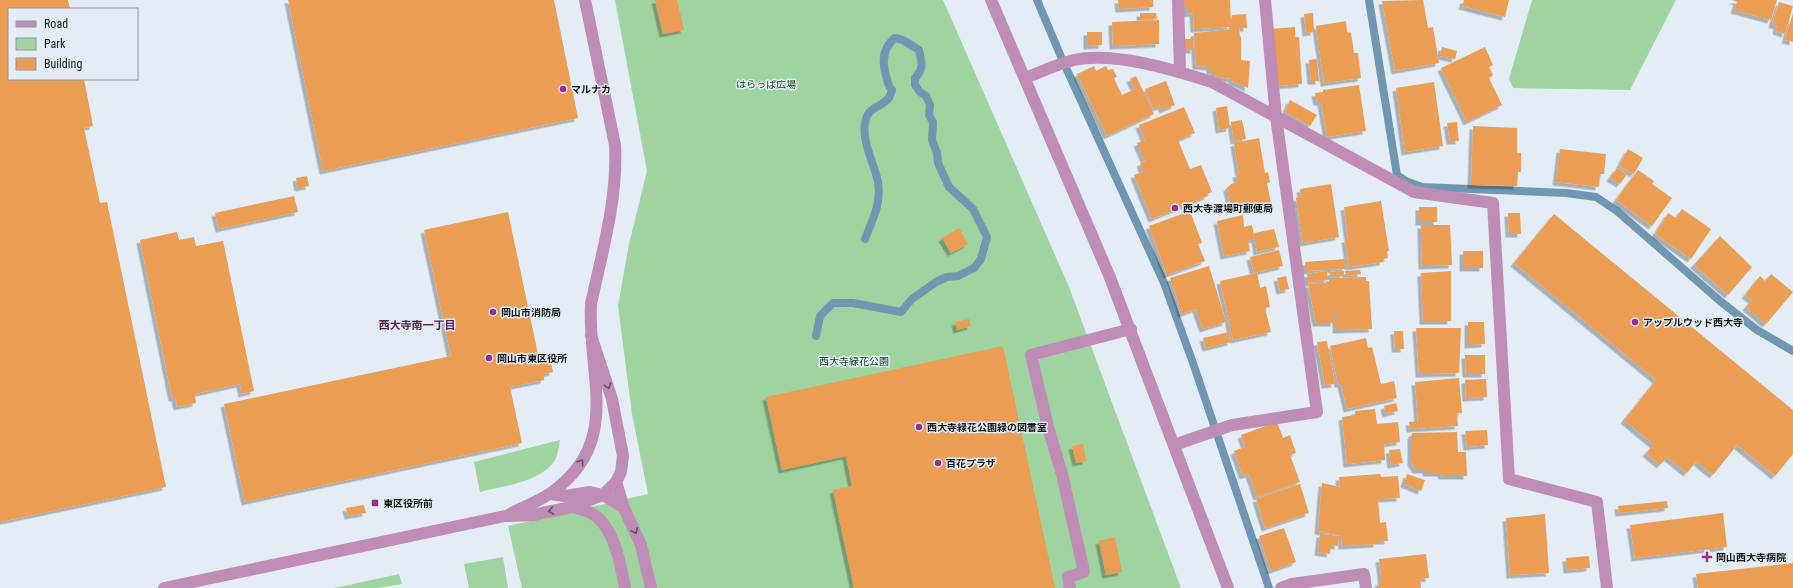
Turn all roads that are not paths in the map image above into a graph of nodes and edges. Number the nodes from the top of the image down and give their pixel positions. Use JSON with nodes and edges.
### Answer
{"nodes":[{"id":1,"x":585,"y":0,"type":"edge"},
{"id":2,"x":991,"y":0,"type":"edge"},
{"id":3,"x":1178,"y":0,"type":"edge"},
{"id":4,"x":1265,"y":0,"type":"edge"},
{"id":5,"x":1180,"y":72,"type":"junction"},
{"id":6,"x":1025,"y":78,"type":"junction"},
{"id":7,"x":1276,"y":117,"type":"junction"},
{"id":8,"x":1131,"y":329,"type":"junction"},
{"id":9,"x":592,"y":335,"type":"junction"},
{"id":10,"x":1174,"y":445,"type":"junction"},
{"id":11,"x":616,"y":482,"type":"junction"},
{"id":12,"x":550,"y":494,"type":"junction"},
{"id":13,"x":603,"y":495,"type":"junction"},
{"id":14,"x":572,"y":507,"type":"junction"},
{"id":15,"x":624,"y":508,"type":"junction"},
{"id":16,"x":505,"y":516,"type":"junction"},
{"id":17,"x":164,"y":588,"type":"edge"},
{"id":18,"x":625,"y":588,"type":"edge"},
{"id":19,"x":651,"y":588,"type":"edge"},
{"id":20,"x":1070,"y":588,"type":"edge"},
{"id":21,"x":1228,"y":588,"type":"edge"},
{"id":22,"x":1282,"y":588,"type":"edge"},
{"id":23,"x":1366,"y":588,"type":"edge"},
{"id":24,"x":1607,"y":588,"type":"edge"}],
"edges":[{"from":1,"to":9,"type":"street"},
{"from":2,"to":6,"type":"street"},
{"from":3,"to":5,"type":"street"},
{"from":4,"to":7,"type":"street"},
{"from":5,"to":6,"type":"street"},
{"from":5,"to":7,"type":"street"},
{"from":6,"to":8,"type":"street"},
{"from":7,"to":10,"type":"street"},
{"from":7,"to":24,"type":"street"},
{"from":8,"to":10,"type":"street"},
{"from":8,"to":20,"type":"street"},
{"from":9,"to":11,"type":"street","one_way":true},
{"from":12,"to":9,"type":"street","one_way":true},
{"from":10,"to":21,"type":"street"},
{"from":11,"to":13,"type":"street"},
{"from":11,"to":15,"type":"street"},
{"from":12,"to":13,"type":"street"},
{"from":12,"to":16,"type":"street"},
{"from":13,"to":14,"type":"street"},
{"from":13,"to":15,"type":"street"},
{"from":14,"to":16,"type":"street","one_way":true},
{"from":14,"to":18,"type":"street"},
{"from":15,"to":19,"type":"street","one_way":true},
{"from":16,"to":17,"type":"street"},
{"from":22,"to":23,"type":"street"}]}
